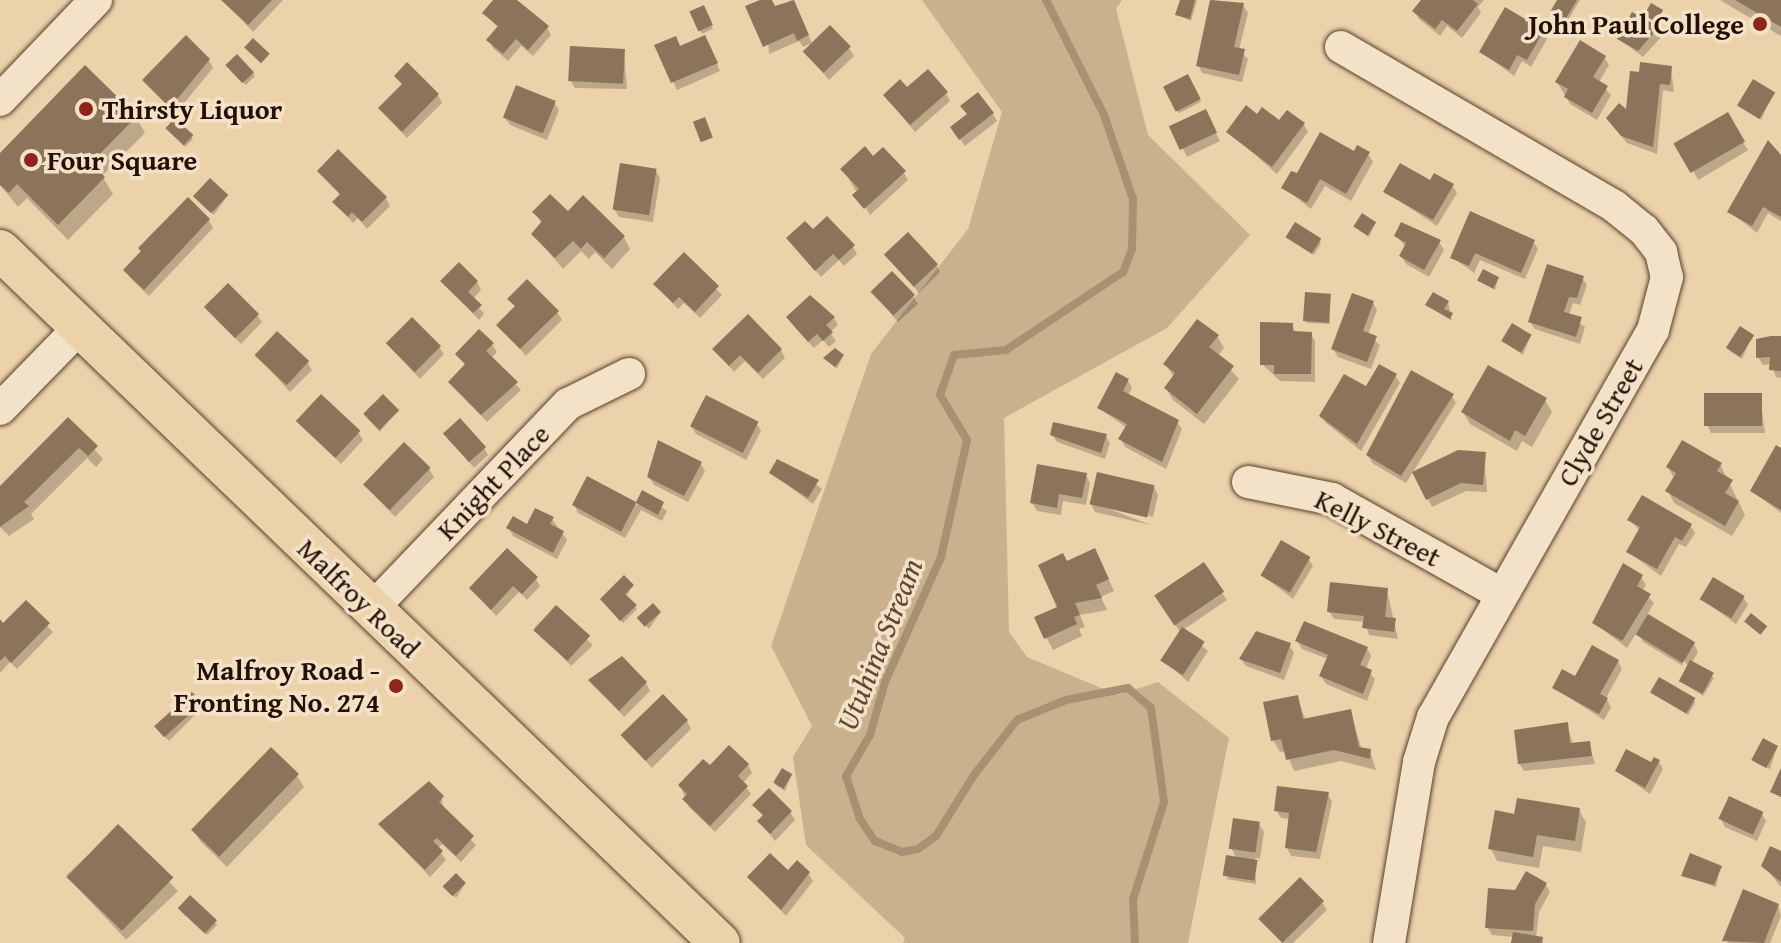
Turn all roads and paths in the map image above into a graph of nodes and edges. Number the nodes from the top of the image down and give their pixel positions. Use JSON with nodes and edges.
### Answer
{"nodes":[{"id":1,"x":96,"y":0,"type":"edge"},
{"id":2,"x":1341,"y":47,"type":"dead end"},
{"id":3,"x":0,"y":100,"type":"edge"},
{"id":4,"x":0,"y":250,"type":"edge"},
{"id":5,"x":80,"y":327,"type":"junction"},
{"id":6,"x":629,"y":374,"type":"dead end"},
{"id":7,"x":0,"y":409,"type":"edge"},
{"id":8,"x":1248,"y":482,"type":"dead end"},
{"id":9,"x":1501,"y":594,"type":"junction"},
{"id":10,"x":371,"y":610,"type":"junction"},
{"id":11,"x":707,"y":940,"type":"edge"},
{"id":12,"x":1389,"y":943,"type":"edge"}],
"edges":[{"from":1,"to":3,"type":"street"},
{"from":2,"to":9,"type":"street","name":"Clyde Street"},
{"from":4,"to":5,"type":"main road","name":"Malfroy Road"},
{"from":5,"to":7,"type":"street"},
{"from":5,"to":10,"type":"main road","name":"Malfroy Road"},
{"from":6,"to":10,"type":"street","name":"Knight Place"},
{"from":8,"to":9,"type":"street","name":"Kelly Street"},
{"from":9,"to":12,"type":"street","name":"Clyde Street"},
{"from":10,"to":11,"type":"main road","name":"Malfroy Road"}]}
